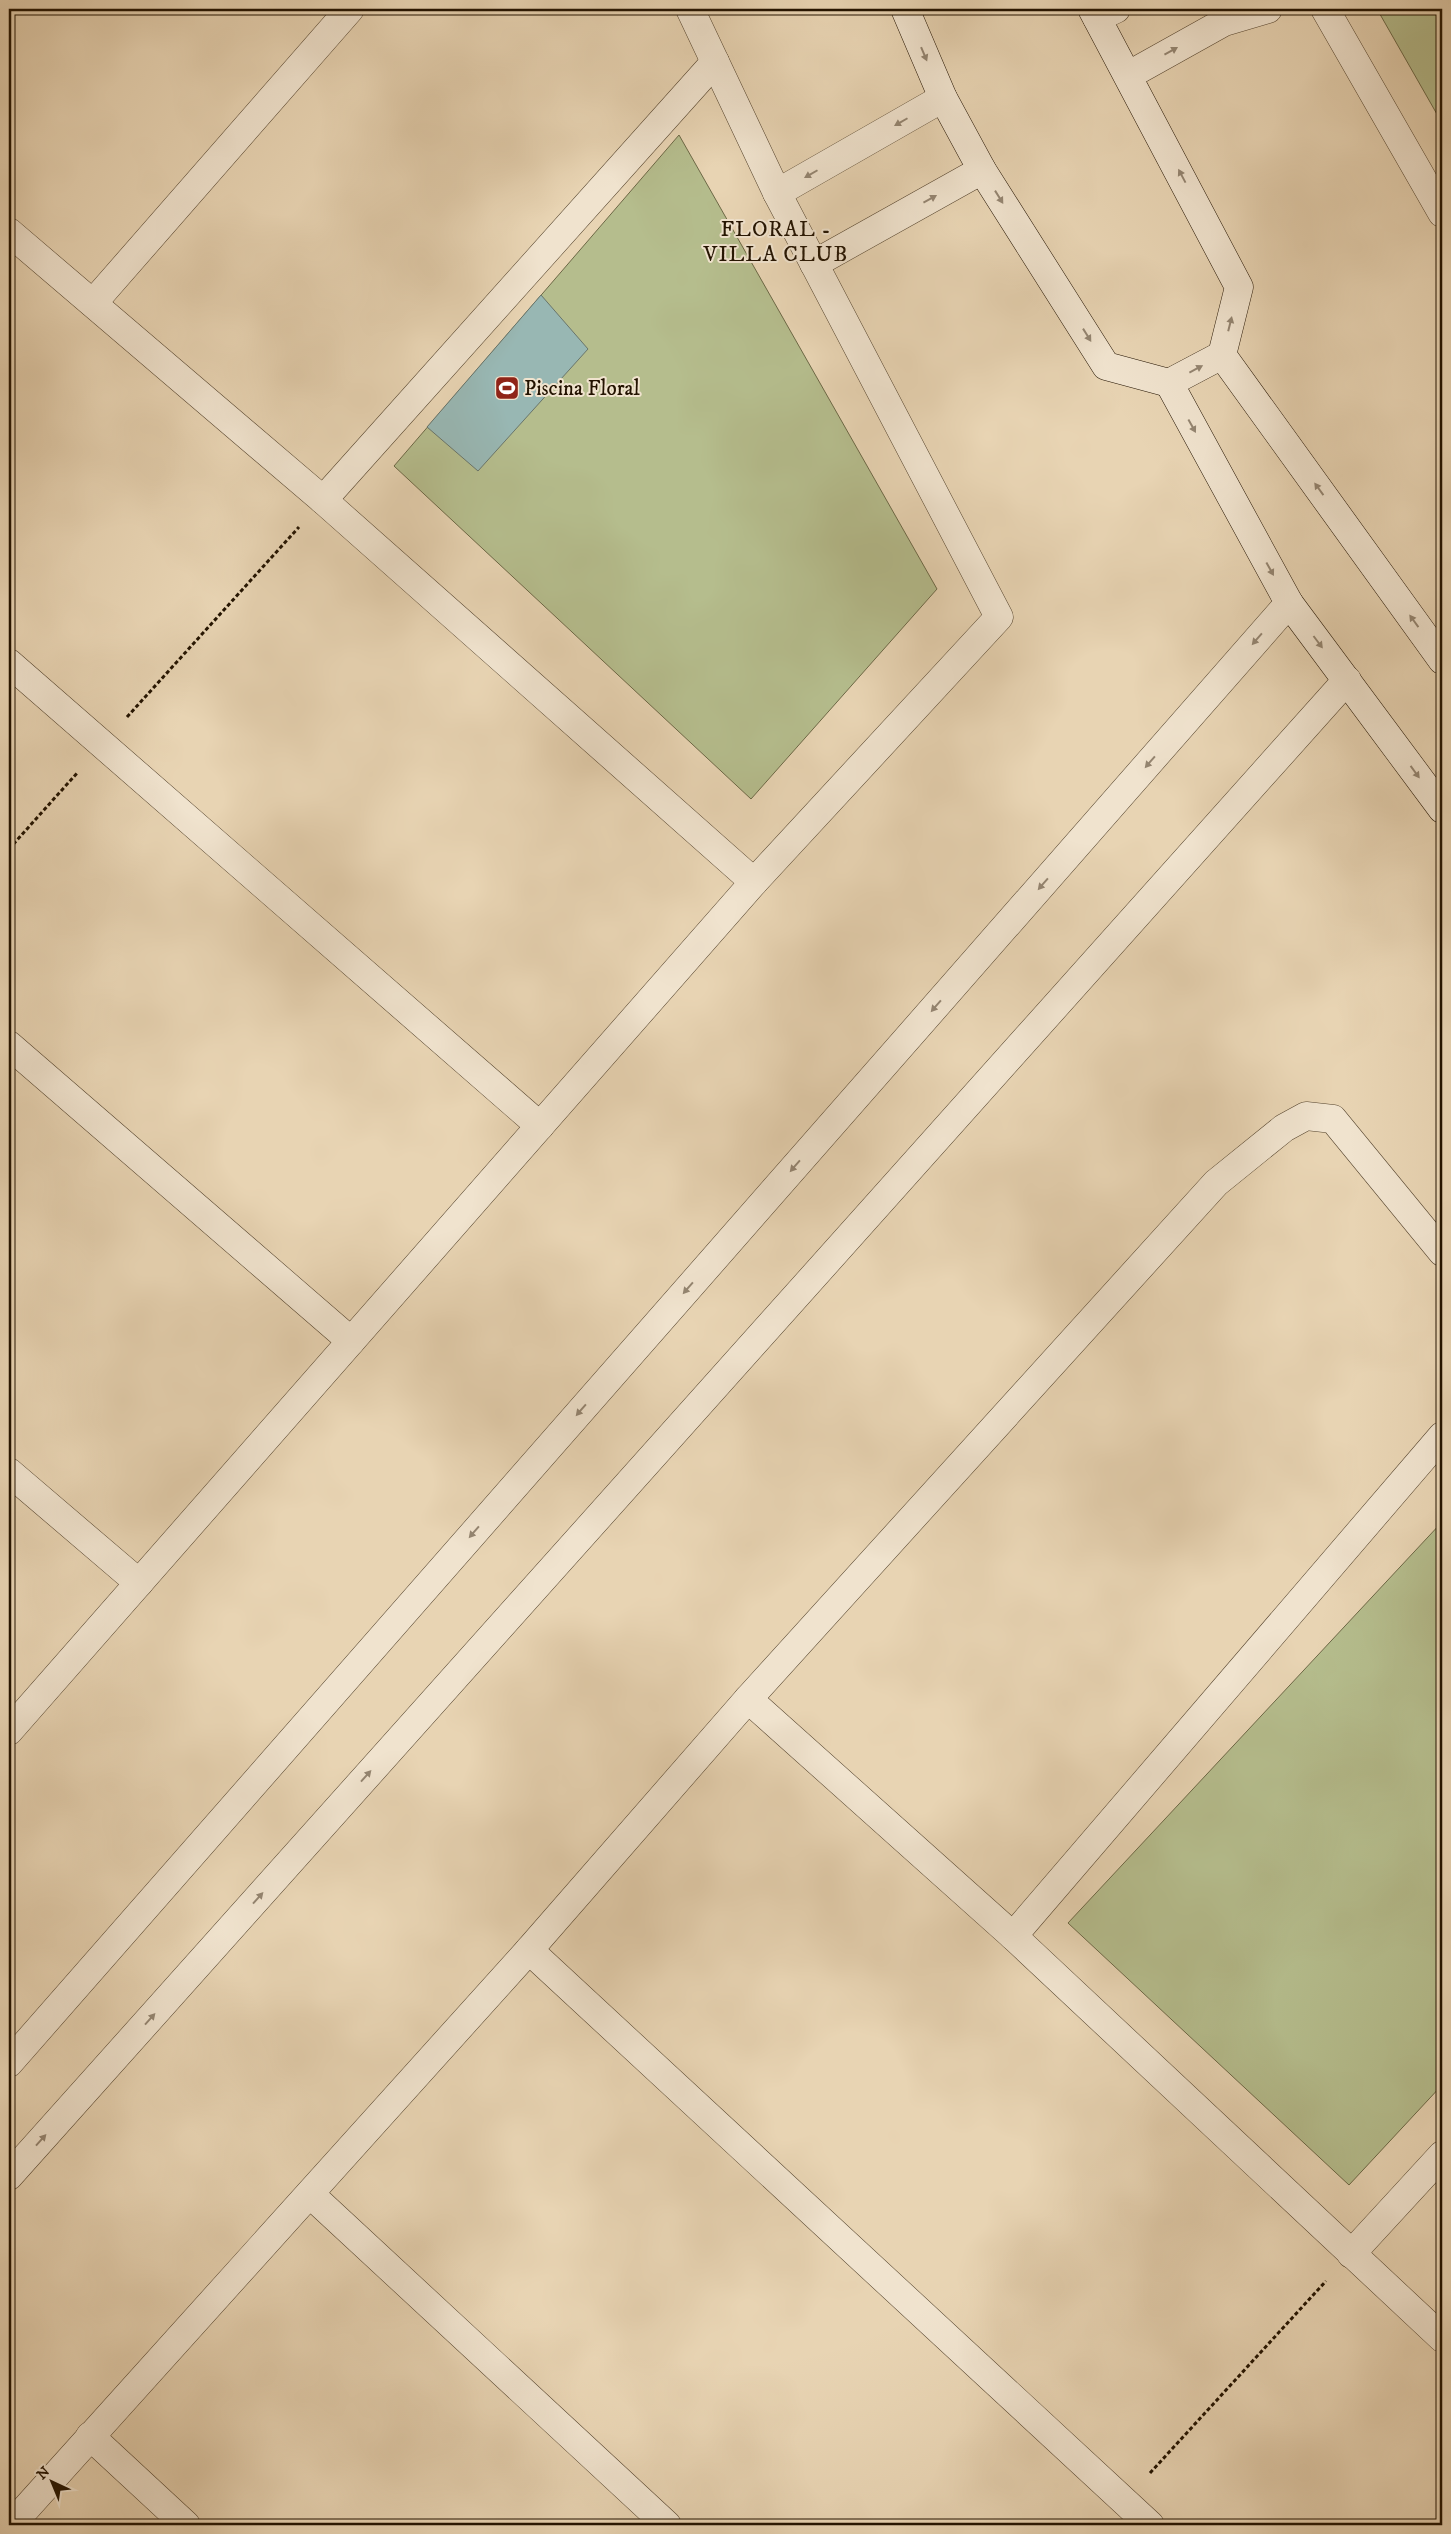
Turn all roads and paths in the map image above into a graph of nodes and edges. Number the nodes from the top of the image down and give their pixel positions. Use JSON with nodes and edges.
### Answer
{"nodes":[{"id":1,"x":350,"y":9,"type":"edge"},
{"id":2,"x":690,"y":9,"type":"edge"},
{"id":3,"x":905,"y":9,"type":"edge"},
{"id":4,"x":1268,"y":9,"type":"edge"},
{"id":5,"x":1325,"y":9,"type":"edge"},
{"id":6,"x":1102,"y":12,"type":"edge"},
{"id":7,"x":715,"y":62,"type":"junction"},
{"id":8,"x":1129,"y":75,"type":"junction"},
{"id":9,"x":943,"y":98,"type":"junction"},
{"id":10,"x":982,"y":170,"type":"junction"},
{"id":11,"x":777,"y":194,"type":"junction"},
{"id":12,"x":1442,"y":212,"type":"edge"},
{"id":13,"x":9,"y":232,"type":"edge"},
{"id":14,"x":814,"y":264,"type":"junction"},
{"id":15,"x":92,"y":303,"type":"junction"},
{"id":16,"x":1222,"y":355,"type":"junction"},
{"id":17,"x":1169,"y":383,"type":"junction"},
{"id":18,"x":323,"y":500,"type":"junction"},
{"id":19,"x":1289,"y":603,"type":"junction"},
{"id":20,"x":1442,"y":660,"type":"edge"},
{"id":21,"x":9,"y":663,"type":"edge"},
{"id":22,"x":1347,"y":680,"type":"junction"},
{"id":23,"x":102,"y":744,"type":"junction"},
{"id":24,"x":1442,"y":809,"type":"edge"},
{"id":25,"x":9,"y":849,"type":"edge"},
{"id":26,"x":754,"y":882,"type":"junction"},
{"id":27,"x":9,"y":1045,"type":"edge"},
{"id":28,"x":540,"y":1126,"type":"junction"},
{"id":29,"x":1442,"y":1252,"type":"edge"},
{"id":30,"x":351,"y":1341,"type":"junction"},
{"id":31,"x":1442,"y":1436,"type":"edge"},
{"id":32,"x":9,"y":1472,"type":"edge"},
{"id":33,"x":139,"y":1583,"type":"junction"},
{"id":34,"x":748,"y":1699,"type":"junction"},
{"id":35,"x":9,"y":1731,"type":"edge"},
{"id":36,"x":1013,"y":1936,"type":"junction"},
{"id":37,"x":529,"y":1950,"type":"junction"},
{"id":38,"x":9,"y":2063,"type":"edge"},
{"id":39,"x":1442,"y":2155,"type":"edge"},
{"id":40,"x":9,"y":2176,"type":"edge"},
{"id":41,"x":310,"y":2194,"type":"junction"},
{"id":42,"x":1351,"y":2254,"type":"junction"},
{"id":43,"x":1442,"y":2338,"type":"edge"},
{"id":44,"x":90,"y":2436,"type":"junction"},
{"id":45,"x":1124,"y":2501,"type":"junction"},
{"id":46,"x":11,"y":2525,"type":"edge"},
{"id":47,"x":186,"y":2525,"type":"edge"},
{"id":48,"x":667,"y":2525,"type":"edge"},
{"id":49,"x":1150,"y":2525,"type":"edge"}],
"edges":[{"from":1,"to":15,"type":"street"},
{"from":2,"to":7,"type":"street"},
{"from":3,"to":9,"type":"street","one_way":true},
{"from":8,"to":4,"type":"street","one_way":true},
{"from":5,"to":12,"type":"street"},
{"from":6,"to":8,"type":"street"},
{"from":7,"to":11,"type":"street"},
{"from":7,"to":18,"type":"street"},
{"from":16,"to":8,"type":"street","one_way":true},
{"from":9,"to":10,"type":"street"},
{"from":9,"to":11,"type":"street","one_way":true},
{"from":14,"to":10,"type":"street","one_way":true},
{"from":10,"to":17,"type":"street","one_way":true},
{"from":11,"to":14,"type":"street"},
{"from":13,"to":15,"type":"street"},
{"from":14,"to":26,"type":"street"},
{"from":15,"to":18,"type":"street"},
{"from":17,"to":16,"type":"street","one_way":true},
{"from":20,"to":16,"type":"street","one_way":true},
{"from":17,"to":19,"type":"street","one_way":true},
{"from":18,"to":23,"type":"path"},
{"from":18,"to":26,"type":"street"},
{"from":19,"to":22,"type":"street","one_way":true},
{"from":19,"to":38,"type":"street","one_way":true},
{"from":21,"to":23,"type":"street"},
{"from":22,"to":24,"type":"street","one_way":true},
{"from":40,"to":22,"type":"street","one_way":true},
{"from":23,"to":25,"type":"path"},
{"from":23,"to":28,"type":"street"},
{"from":26,"to":28,"type":"street"},
{"from":27,"to":30,"type":"street"},
{"from":28,"to":30,"type":"street"},
{"from":29,"to":34,"type":"street"},
{"from":30,"to":33,"type":"street"},
{"from":31,"to":36,"type":"street"},
{"from":32,"to":33,"type":"street"},
{"from":33,"to":35,"type":"street"},
{"from":34,"to":36,"type":"street"},
{"from":34,"to":37,"type":"street"},
{"from":36,"to":42,"type":"street"},
{"from":37,"to":41,"type":"street"},
{"from":37,"to":45,"type":"street"},
{"from":39,"to":42,"type":"street"},
{"from":41,"to":44,"type":"street"},
{"from":41,"to":48,"type":"street"},
{"from":42,"to":43,"type":"street"},
{"from":42,"to":45,"type":"path"},
{"from":44,"to":46,"type":"street"},
{"from":44,"to":47,"type":"street"},
{"from":45,"to":49,"type":"street"}]}
